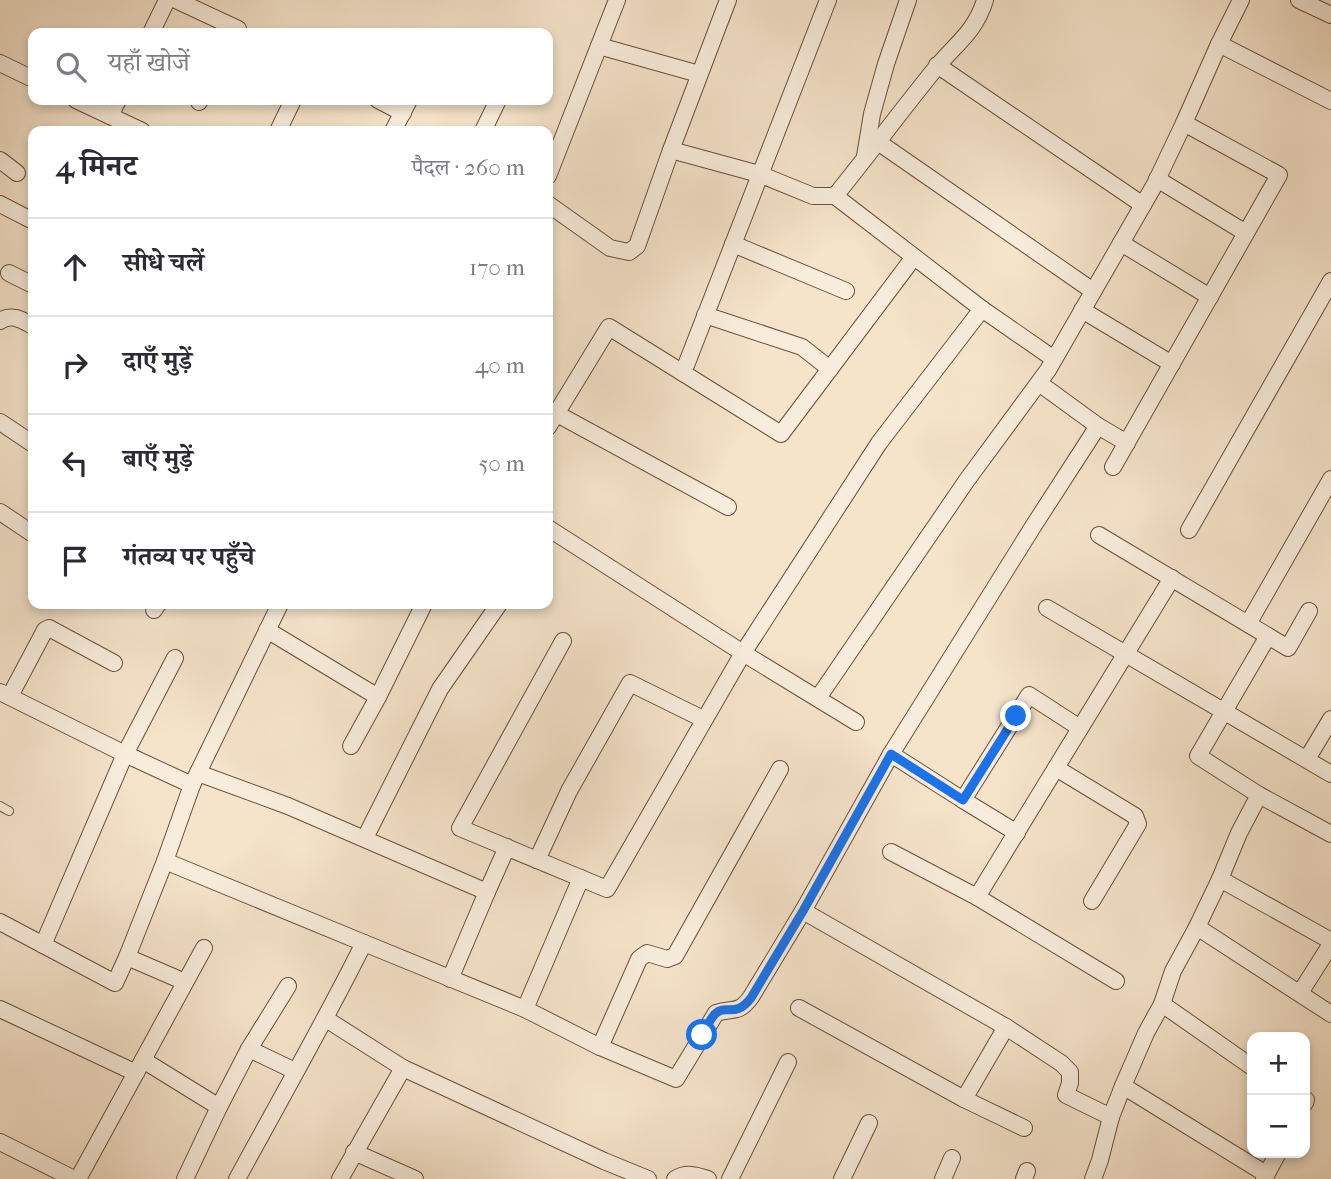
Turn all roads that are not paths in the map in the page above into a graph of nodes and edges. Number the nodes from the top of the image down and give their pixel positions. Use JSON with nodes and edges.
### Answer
{"nodes":[{"id":1,"x":167,"y":0,"type":"edge"},
{"id":2,"x":176,"y":0,"type":"edge"},
{"id":3,"x":617,"y":0,"type":"edge"},
{"id":4,"x":728,"y":0,"type":"edge"},
{"id":5,"x":828,"y":0,"type":"edge"},
{"id":6,"x":908,"y":0,"type":"edge"},
{"id":7,"x":985,"y":0,"type":"edge"},
{"id":8,"x":1241,"y":0,"type":"edge"},
{"id":9,"x":1299,"y":0,"type":"edge"},
{"id":10,"x":1328,"y":9,"type":"edge"},
{"id":11,"x":153,"y":28,"type":"edge"},
{"id":12,"x":232,"y":28,"type":"edge"},
{"id":13,"x":1219,"y":44,"type":"junction"},
{"id":14,"x":599,"y":46,"type":"junction"},
{"id":15,"x":0,"y":63,"type":"edge"},
{"id":16,"x":937,"y":65,"type":"junction"},
{"id":17,"x":699,"y":74,"type":"junction"},
{"id":18,"x":28,"y":77,"type":"edge"},
{"id":19,"x":1331,"y":101,"type":"edge"},
{"id":20,"x":87,"y":105,"type":"edge"},
{"id":21,"x":116,"y":105,"type":"edge"},
{"id":22,"x":291,"y":105,"type":"edge"},
{"id":23,"x":496,"y":105,"type":"edge"},
{"id":24,"x":406,"y":106,"type":"edge"},
{"id":25,"x":110,"y":116,"type":"junction"},
{"id":26,"x":1184,"y":124,"type":"junction"},
{"id":27,"x":128,"y":126,"type":"edge"},
{"id":28,"x":280,"y":126,"type":"edge"},
{"id":29,"x":396,"y":126,"type":"edge"},
{"id":30,"x":485,"y":126,"type":"edge"},
{"id":31,"x":878,"y":142,"type":"junction"},
{"id":32,"x":671,"y":150,"type":"junction"},
{"id":33,"x":865,"y":159,"type":"junction"},
{"id":34,"x":0,"y":160,"type":"edge"},
{"id":35,"x":553,"y":163,"type":"edge"},
{"id":36,"x":17,"y":173,"type":"dead end"},
{"id":37,"x":759,"y":174,"type":"junction"},
{"id":38,"x":1157,"y":179,"type":"junction"},
{"id":39,"x":835,"y":196,"type":"junction"},
{"id":40,"x":0,"y":204,"type":"edge"},
{"id":41,"x":1143,"y":205,"type":"junction"},
{"id":42,"x":553,"y":208,"type":"edge"},
{"id":43,"x":28,"y":218,"type":"edge"},
{"id":44,"x":1247,"y":233,"type":"junction"},
{"id":45,"x":1121,"y":243,"type":"junction"},
{"id":46,"x":733,"y":244,"type":"junction"},
{"id":47,"x":915,"y":257,"type":"junction"},
{"id":48,"x":9,"y":273,"type":"dead end"},
{"id":49,"x":1331,"y":281,"type":"edge"},
{"id":50,"x":28,"y":282,"type":"edge"},
{"id":51,"x":846,"y":291,"type":"dead end"},
{"id":52,"x":1093,"y":291,"type":"junction"},
{"id":53,"x":1210,"y":297,"type":"junction"},
{"id":54,"x":982,"y":309,"type":"junction"},
{"id":55,"x":1082,"y":310,"type":"junction"},
{"id":56,"x":705,"y":315,"type":"junction"},
{"id":57,"x":0,"y":321,"type":"edge"},
{"id":58,"x":28,"y":323,"type":"edge"},
{"id":59,"x":1054,"y":359,"type":"junction"},
{"id":60,"x":1172,"y":364,"type":"junction"},
{"id":61,"x":830,"y":369,"type":"junction"},
{"id":62,"x":683,"y":373,"type":"junction"},
{"id":63,"x":1039,"y":383,"type":"junction"},
{"id":64,"x":553,"y":413,"type":"edge"},
{"id":65,"x":553,"y":417,"type":"edge"},
{"id":66,"x":0,"y":422,"type":"edge"},
{"id":67,"x":1098,"y":426,"type":"junction"},
{"id":68,"x":28,"y":441,"type":"edge"},
{"id":69,"x":1127,"y":443,"type":"junction"},
{"id":70,"x":1113,"y":467,"type":"dead end"},
{"id":71,"x":1331,"y":479,"type":"edge"},
{"id":72,"x":728,"y":507,"type":"dead end"},
{"id":73,"x":0,"y":512,"type":"edge"},
{"id":74,"x":1189,"y":530,"type":"dead end"},
{"id":75,"x":28,"y":531,"type":"edge"},
{"id":76,"x":553,"y":531,"type":"edge"},
{"id":77,"x":1099,"y":535,"type":"dead end"},
{"id":78,"x":1172,"y":578,"type":"junction"},
{"id":79,"x":1047,"y":608,"type":"dead end"},
{"id":80,"x":278,"y":609,"type":"edge"},
{"id":81,"x":422,"y":609,"type":"edge"},
{"id":82,"x":496,"y":609,"type":"edge"},
{"id":83,"x":1309,"y":611,"type":"dead end"},
{"id":84,"x":1248,"y":624,"type":"junction"},
{"id":85,"x":267,"y":630,"type":"junction"},
{"id":86,"x":1268,"y":636,"type":"junction"},
{"id":87,"x":564,"y":641,"type":"dead end"},
{"id":88,"x":743,"y":653,"type":"junction"},
{"id":89,"x":1125,"y":654,"type":"junction"},
{"id":90,"x":175,"y":658,"type":"dead end"},
{"id":91,"x":114,"y":663,"type":"dead end"},
{"id":92,"x":5,"y":694,"type":"edge"},
{"id":93,"x":378,"y":697,"type":"junction"},
{"id":94,"x":818,"y":698,"type":"junction"},
{"id":95,"x":1223,"y":711,"type":"junction"},
{"id":96,"x":704,"y":719,"type":"junction"},
{"id":97,"x":1331,"y":719,"type":"edge"},
{"id":98,"x":856,"y":722,"type":"dead end"},
{"id":99,"x":1080,"y":728,"type":"junction"},
{"id":100,"x":351,"y":746,"type":"dead end"},
{"id":101,"x":125,"y":754,"type":"junction"},
{"id":102,"x":891,"y":754,"type":"junction"},
{"id":103,"x":1307,"y":759,"type":"junction"},
{"id":104,"x":1056,"y":768,"type":"junction"},
{"id":105,"x":780,"y":769,"type":"dead end"},
{"id":106,"x":1331,"y":774,"type":"edge"},
{"id":107,"x":195,"y":779,"type":"junction"},
{"id":108,"x":1259,"y":795,"type":"junction"},
{"id":109,"x":963,"y":800,"type":"junction"},
{"id":110,"x":0,"y":806,"type":"edge"},
{"id":111,"x":9,"y":811,"type":"dead end"},
{"id":112,"x":1017,"y":833,"type":"junction"},
{"id":113,"x":1331,"y":834,"type":"edge"},
{"id":114,"x":365,"y":838,"type":"junction"},
{"id":115,"x":508,"y":848,"type":"junction"},
{"id":116,"x":891,"y":852,"type":"dead end"},
{"id":117,"x":165,"y":860,"type":"junction"},
{"id":118,"x":537,"y":860,"type":"junction"},
{"id":119,"x":581,"y":878,"type":"junction"},
{"id":120,"x":1220,"y":879,"type":"junction"},
{"id":121,"x":487,"y":892,"type":"junction"},
{"id":122,"x":977,"y":897,"type":"junction"},
{"id":123,"x":1092,"y":901,"type":"dead end"},
{"id":124,"x":803,"y":911,"type":"junction"},
{"id":125,"x":0,"y":922,"type":"edge"},
{"id":126,"x":1197,"y":927,"type":"junction"},
{"id":127,"x":1331,"y":942,"type":"edge"},
{"id":128,"x":365,"y":943,"type":"junction"},
{"id":129,"x":43,"y":946,"type":"junction"},
{"id":130,"x":204,"y":948,"type":"dead end"},
{"id":131,"x":127,"y":957,"type":"junction"},
{"id":132,"x":450,"y":979,"type":"junction"},
{"id":133,"x":1116,"y":981,"type":"dead end"},
{"id":134,"x":185,"y":982,"type":"junction"},
{"id":135,"x":288,"y":986,"type":"dead end"},
{"id":136,"x":1300,"y":993,"type":"junction"},
{"id":137,"x":1162,"y":1004,"type":"junction"},
{"id":138,"x":799,"y":1007,"type":"dead end"},
{"id":139,"x":0,"y":1009,"type":"edge"},
{"id":140,"x":525,"y":1009,"type":"junction"},
{"id":141,"x":1331,"y":1014,"type":"edge"},
{"id":142,"x":326,"y":1019,"type":"junction"},
{"id":143,"x":1006,"y":1027,"type":"junction"},
{"id":144,"x":600,"y":1047,"type":"junction"},
{"id":145,"x":249,"y":1049,"type":"junction"},
{"id":146,"x":788,"y":1062,"type":"dead end"},
{"id":147,"x":1247,"y":1064,"type":"edge"},
{"id":148,"x":139,"y":1067,"type":"junction"},
{"id":149,"x":403,"y":1068,"type":"junction"},
{"id":150,"x":295,"y":1071,"type":"junction"},
{"id":151,"x":1123,"y":1086,"type":"junction"},
{"id":152,"x":964,"y":1099,"type":"junction"},
{"id":153,"x":219,"y":1107,"type":"junction"},
{"id":154,"x":1111,"y":1117,"type":"junction"},
{"id":155,"x":869,"y":1123,"type":"dead end"},
{"id":156,"x":1024,"y":1128,"type":"dead end"},
{"id":157,"x":0,"y":1142,"type":"edge"},
{"id":158,"x":354,"y":1152,"type":"junction"},
{"id":159,"x":952,"y":1158,"type":"dead end"},
{"id":160,"x":1275,"y":1158,"type":"edge"},
{"id":161,"x":1265,"y":1177,"type":"edge"},
{"id":162,"x":76,"y":1179,"type":"edge"},
{"id":163,"x":185,"y":1179,"type":"edge"},
{"id":164,"x":237,"y":1179,"type":"edge"},
{"id":165,"x":340,"y":1179,"type":"edge"},
{"id":166,"x":415,"y":1179,"type":"edge"},
{"id":167,"x":648,"y":1179,"type":"edge"},
{"id":168,"x":675,"y":1179,"type":"edge"},
{"id":169,"x":708,"y":1179,"type":"edge"},
{"id":170,"x":730,"y":1179,"type":"edge"},
{"id":171,"x":842,"y":1179,"type":"edge"},
{"id":172,"x":943,"y":1179,"type":"edge"},
{"id":173,"x":1093,"y":1179,"type":"edge"}],
"edges":[{"from":1,"to":11,"type":"street"},
{"from":2,"to":12,"type":"street"},
{"from":3,"to":14,"type":"street"},
{"from":4,"to":17,"type":"street"},
{"from":5,"to":37,"type":"street"},
{"from":6,"to":33,"type":"street"},
{"from":7,"to":16,"type":"street"},
{"from":8,"to":13,"type":"street"},
{"from":9,"to":10,"type":"street"},
{"from":13,"to":19,"type":"street"},
{"from":13,"to":26,"type":"street"},
{"from":14,"to":17,"type":"street"},
{"from":14,"to":35,"type":"street"},
{"from":15,"to":18,"type":"street"},
{"from":16,"to":31,"type":"street"},
{"from":16,"to":41,"type":"street"},
{"from":17,"to":32,"type":"street"},
{"from":20,"to":25,"type":"street"},
{"from":21,"to":25,"type":"street"},
{"from":22,"to":28,"type":"street"},
{"from":23,"to":30,"type":"street"},
{"from":24,"to":29,"type":"street"},
{"from":25,"to":27,"type":"street"},
{"from":26,"to":38,"type":"street"},
{"from":26,"to":44,"type":"street"},
{"from":31,"to":33,"type":"street"},
{"from":31,"to":52,"type":"street"},
{"from":32,"to":37,"type":"street"},
{"from":32,"to":42,"type":"street"},
{"from":33,"to":39,"type":"street"},
{"from":34,"to":36,"type":"street"},
{"from":37,"to":39,"type":"street"},
{"from":37,"to":46,"type":"street"},
{"from":38,"to":41,"type":"street"},
{"from":38,"to":44,"type":"street"},
{"from":39,"to":47,"type":"street"},
{"from":40,"to":43,"type":"street"},
{"from":41,"to":45,"type":"street"},
{"from":44,"to":53,"type":"street"},
{"from":45,"to":52,"type":"street"},
{"from":45,"to":53,"type":"street"},
{"from":46,"to":51,"type":"street"},
{"from":46,"to":56,"type":"street"},
{"from":47,"to":54,"type":"street"},
{"from":47,"to":61,"type":"street"},
{"from":48,"to":50,"type":"street"},
{"from":49,"to":74,"type":"street"},
{"from":52,"to":55,"type":"street"},
{"from":53,"to":60,"type":"street"},
{"from":54,"to":59,"type":"street"},
{"from":54,"to":88,"type":"street"},
{"from":55,"to":59,"type":"street"},
{"from":55,"to":60,"type":"street"},
{"from":56,"to":61,"type":"street"},
{"from":56,"to":62,"type":"street"},
{"from":57,"to":58,"type":"street"},
{"from":59,"to":63,"type":"street"},
{"from":60,"to":69,"type":"street"},
{"from":61,"to":62,"type":"street"},
{"from":62,"to":64,"type":"street"},
{"from":63,"to":67,"type":"street"},
{"from":63,"to":94,"type":"street"},
{"from":65,"to":72,"type":"street"},
{"from":66,"to":68,"type":"street"},
{"from":67,"to":69,"type":"street"},
{"from":67,"to":102,"type":"street"},
{"from":69,"to":70,"type":"street"},
{"from":71,"to":84,"type":"street"},
{"from":73,"to":75,"type":"street"},
{"from":76,"to":88,"type":"street"},
{"from":77,"to":78,"type":"street"},
{"from":78,"to":84,"type":"street"},
{"from":78,"to":89,"type":"street"},
{"from":79,"to":89,"type":"street"},
{"from":80,"to":85,"type":"street"},
{"from":81,"to":93,"type":"street"},
{"from":82,"to":114,"type":"street"},
{"from":83,"to":86,"type":"street"},
{"from":84,"to":86,"type":"street"},
{"from":85,"to":93,"type":"street"},
{"from":85,"to":107,"type":"street"},
{"from":86,"to":95,"type":"street"},
{"from":87,"to":115,"type":"street"},
{"from":88,"to":94,"type":"street"},
{"from":88,"to":96,"type":"street"},
{"from":89,"to":95,"type":"street"},
{"from":89,"to":99,"type":"street"},
{"from":90,"to":101,"type":"street"},
{"from":91,"to":92,"type":"street"},
{"from":92,"to":101,"type":"street"},
{"from":93,"to":100,"type":"street"},
{"from":94,"to":98,"type":"street"},
{"from":95,"to":103,"type":"street"},
{"from":95,"to":108,"type":"street"},
{"from":96,"to":118,"type":"street"},
{"from":96,"to":119,"type":"street"},
{"from":97,"to":103,"type":"street"},
{"from":99,"to":104,"type":"street"},
{"from":99,"to":109,"type":"street"},
{"from":101,"to":107,"type":"street"},
{"from":101,"to":129,"type":"street"},
{"from":102,"to":109,"type":"street"},
{"from":102,"to":124,"type":"street"},
{"from":103,"to":106,"type":"street"},
{"from":104,"to":112,"type":"street"},
{"from":104,"to":123,"type":"street"},
{"from":105,"to":144,"type":"street"},
{"from":107,"to":114,"type":"street"},
{"from":107,"to":117,"type":"street"},
{"from":108,"to":113,"type":"street"},
{"from":108,"to":120,"type":"street"},
{"from":109,"to":112,"type":"street"},
{"from":110,"to":111,"type":"lane"},
{"from":112,"to":122,"type":"street"},
{"from":114,"to":121,"type":"street"},
{"from":115,"to":118,"type":"street"},
{"from":115,"to":121,"type":"street"},
{"from":116,"to":122,"type":"street"},
{"from":117,"to":128,"type":"street"},
{"from":117,"to":131,"type":"street"},
{"from":118,"to":119,"type":"street"},
{"from":119,"to":140,"type":"street"},
{"from":120,"to":126,"type":"street"},
{"from":120,"to":127,"type":"street"},
{"from":121,"to":132,"type":"street"},
{"from":122,"to":133,"type":"street"},
{"from":124,"to":143,"type":"street"},
{"from":124,"to":144,"type":"street"},
{"from":125,"to":129,"type":"street"},
{"from":126,"to":136,"type":"street"},
{"from":126,"to":137,"type":"street"},
{"from":127,"to":136,"type":"street"},
{"from":128,"to":132,"type":"street"},
{"from":128,"to":142,"type":"street"},
{"from":129,"to":131,"type":"street"},
{"from":130,"to":134,"type":"street"},
{"from":131,"to":134,"type":"street"},
{"from":132,"to":140,"type":"street"},
{"from":134,"to":148,"type":"street"},
{"from":135,"to":145,"type":"street"},
{"from":136,"to":141,"type":"street"},
{"from":137,"to":147,"type":"street"},
{"from":137,"to":151,"type":"street"},
{"from":138,"to":152,"type":"street"},
{"from":139,"to":148,"type":"street"},
{"from":140,"to":144,"type":"street"},
{"from":142,"to":149,"type":"street"},
{"from":142,"to":150,"type":"street"},
{"from":143,"to":152,"type":"street"},
{"from":143,"to":154,"type":"street"},
{"from":145,"to":150,"type":"street"},
{"from":145,"to":153,"type":"street"},
{"from":146,"to":170,"type":"street"},
{"from":148,"to":153,"type":"street"},
{"from":148,"to":162,"type":"street"},
{"from":149,"to":158,"type":"street"},
{"from":149,"to":167,"type":"street"},
{"from":150,"to":164,"type":"street"},
{"from":151,"to":154,"type":"street"},
{"from":151,"to":161,"type":"street"},
{"from":152,"to":156,"type":"street"},
{"from":153,"to":163,"type":"street"},
{"from":154,"to":173,"type":"street"},
{"from":155,"to":171,"type":"street"},
{"from":157,"to":162,"type":"street"},
{"from":158,"to":165,"type":"street"},
{"from":158,"to":166,"type":"street"},
{"from":159,"to":172,"type":"street"},
{"from":160,"to":161,"type":"street"},
{"from":168,"to":169,"type":"street"}]}
